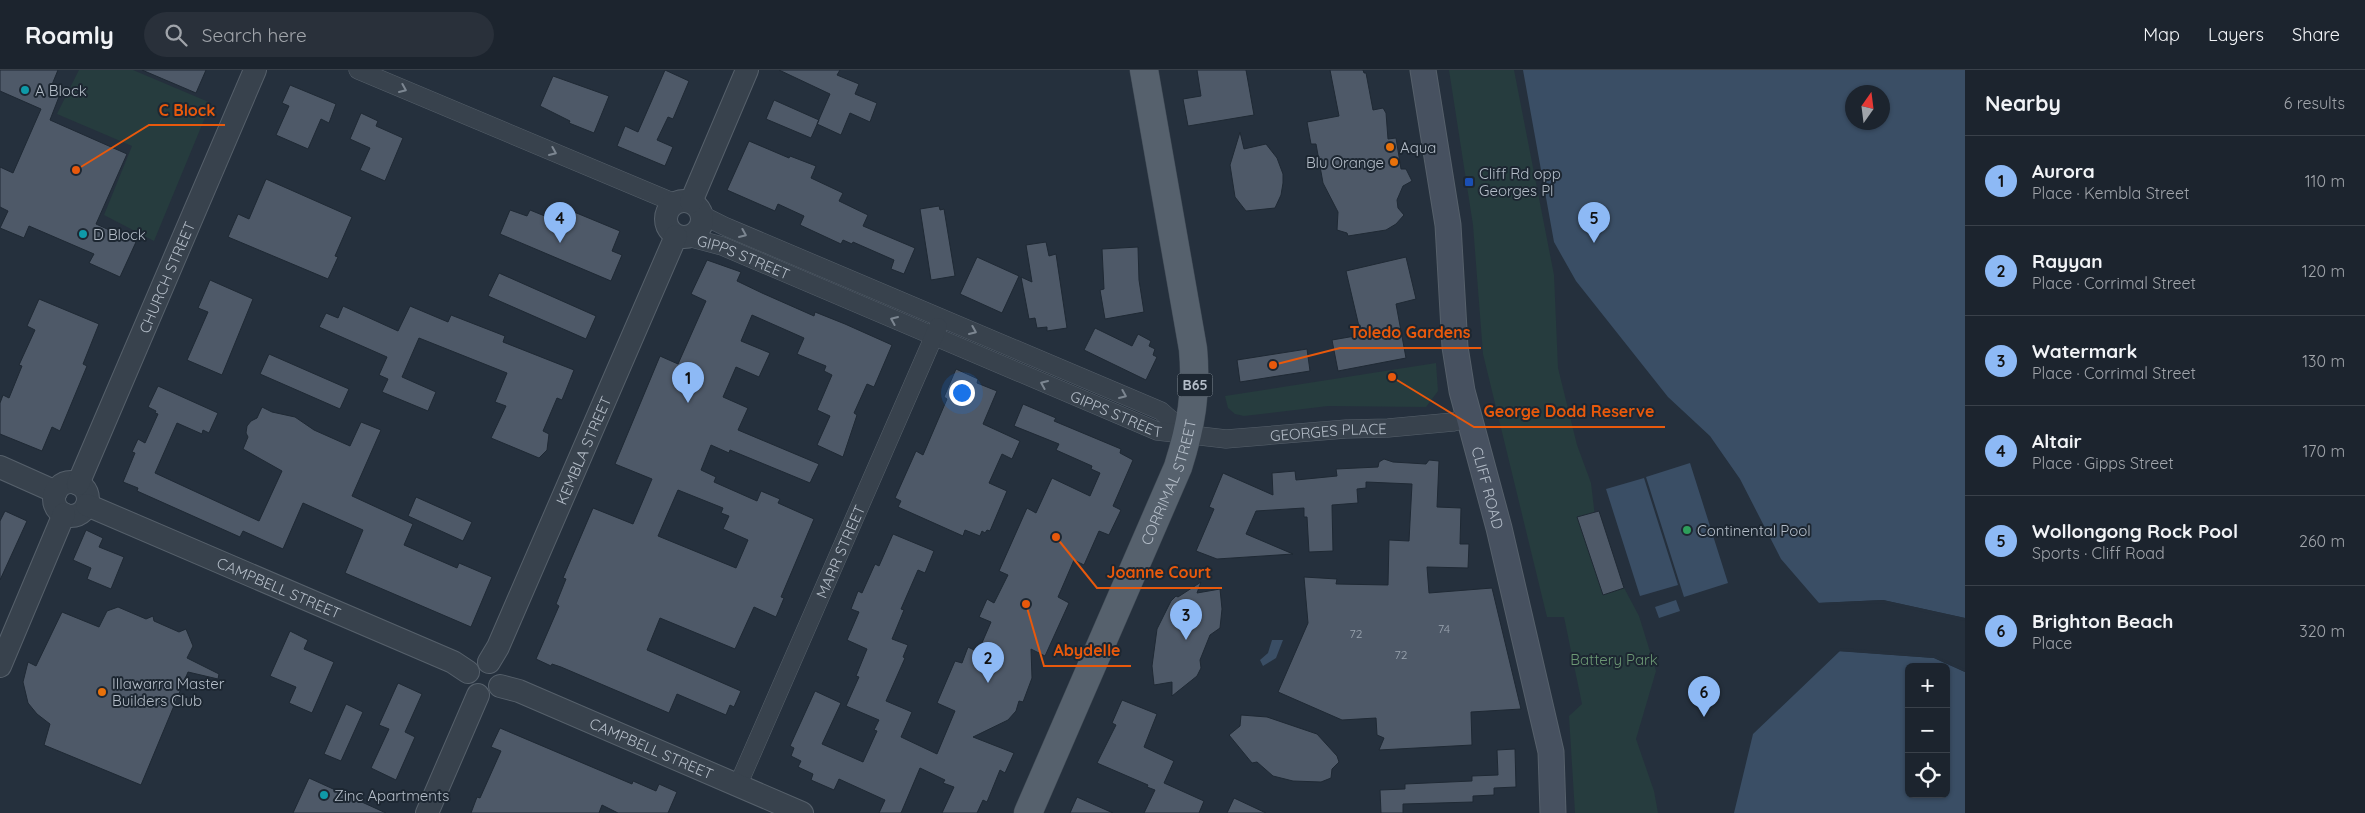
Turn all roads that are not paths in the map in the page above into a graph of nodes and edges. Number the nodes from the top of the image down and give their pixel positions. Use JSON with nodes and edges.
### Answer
{"nodes":[{"id":1,"x":255,"y":70,"type":"edge"},
{"id":2,"x":358,"y":70,"type":"edge"},
{"id":3,"x":747,"y":70,"type":"edge"},
{"id":4,"x":1144,"y":70,"type":"edge"},
{"id":5,"x":1423,"y":70,"type":"edge"},
{"id":6,"x":689,"y":206,"type":"junction"},
{"id":7,"x":682,"y":237,"type":"junction"},
{"id":8,"x":942,"y":317,"type":"junction"},
{"id":9,"x":934,"y":337,"type":"junction"},
{"id":10,"x":1468,"y":418,"type":"junction"},
{"id":11,"x":1188,"y":435,"type":"junction"},
{"id":12,"x":0,"y":467,"type":"edge"},
{"id":13,"x":78,"y":484,"type":"junction"},
{"id":14,"x":56,"y":492,"type":"junction"},
{"id":15,"x":87,"y":505,"type":"junction"},
{"id":16,"x":64,"y":514,"type":"junction"},
{"id":17,"x":489,"y":662,"type":"junction"},
{"id":18,"x":0,"y":666,"type":"edge"},
{"id":19,"x":468,"y":672,"type":"junction"},
{"id":20,"x":500,"y":686,"type":"junction"},
{"id":21,"x":478,"y":695,"type":"junction"},
{"id":22,"x":738,"y":785,"type":"junction"},
{"id":23,"x":427,"y":813,"type":"edge"},
{"id":24,"x":802,"y":813,"type":"edge"},
{"id":25,"x":1028,"y":813,"type":"edge"},
{"id":26,"x":1553,"y":813,"type":"edge"}],
"edges":[{"from":1,"to":13,"type":"street","name":"CHURCH STREET"},
{"from":2,"to":6,"type":"street","name":"GIPPS STREET","one_way":true},
{"from":3,"to":6,"type":"street"},
{"from":4,"to":11,"type":"main road","name":"CORRIMAL STREET","number":"B65"},
{"from":5,"to":10,"type":"main road","name":"CLIFF ROAD"},
{"from":6,"to":7,"type":"street"},
{"from":6,"to":7,"type":"street"},
{"from":6,"to":8,"type":"street","name":"GIPPS STREET","one_way":true},
{"from":9,"to":7,"type":"street","name":"GIPPS STREET","one_way":true},
{"from":7,"to":17,"type":"street","name":"KEMBLA STREET"},
{"from":8,"to":9,"type":"street","name":"MARR STREET"},
{"from":8,"to":11,"type":"street","name":"GIPPS STREET","one_way":true},
{"from":11,"to":9,"type":"street","name":"GIPPS STREET","one_way":true},
{"from":9,"to":22,"type":"street","name":"MARR STREET"},
{"from":10,"to":11,"type":"street","name":"GEORGES PLACE"},
{"from":10,"to":26,"type":"main road","name":"CLIFF ROAD"},
{"from":11,"to":25,"type":"main road","name":"CORRIMAL STREET","number":"B65"},
{"from":12,"to":14,"type":"street"},
{"from":13,"to":14,"type":"street"},
{"from":13,"to":15,"type":"street"},
{"from":14,"to":16,"type":"street"},
{"from":15,"to":16,"type":"street"},
{"from":15,"to":19,"type":"street","name":"CAMPBELL STREET"},
{"from":16,"to":18,"type":"street"},
{"from":17,"to":19,"type":"street"},
{"from":17,"to":20,"type":"street"},
{"from":19,"to":21,"type":"street"},
{"from":20,"to":21,"type":"street"},
{"from":20,"to":22,"type":"street","name":"CAMPBELL STREET"},
{"from":21,"to":23,"type":"street"},
{"from":22,"to":24,"type":"street","name":"CAMPBELL STREET"}]}
